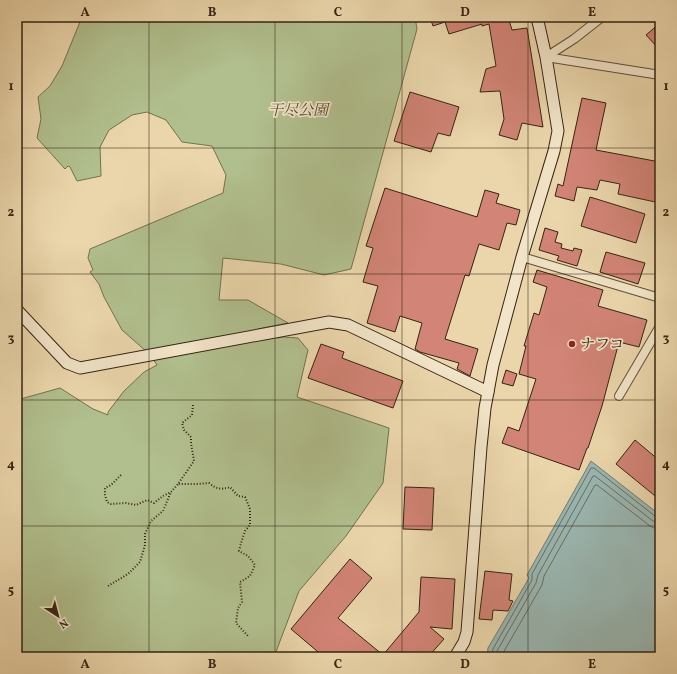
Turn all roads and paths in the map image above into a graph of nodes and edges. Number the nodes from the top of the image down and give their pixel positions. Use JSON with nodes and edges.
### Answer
{"nodes":[{"id":1,"x":537,"y":17,"type":"edge"},
{"id":2,"x":602,"y":17,"type":"edge"},
{"id":3,"x":546,"y":57,"type":"junction"},
{"id":4,"x":660,"y":75,"type":"edge"},
{"id":5,"x":522,"y":256,"type":"junction"},
{"id":6,"x":660,"y":298,"type":"edge"},
{"id":7,"x":17,"y":310,"type":"edge"},
{"id":8,"x":660,"y":326,"type":"edge"},
{"id":9,"x":488,"y":392,"type":"junction"},
{"id":10,"x":619,"y":396,"type":"dead end"},
{"id":11,"x":193,"y":405,"type":"dead end"},
{"id":12,"x":121,"y":475,"type":"dead end"},
{"id":13,"x":178,"y":484,"type":"junction"},
{"id":14,"x":171,"y":492,"type":"junction"},
{"id":15,"x":108,"y":586,"type":"dead end"},
{"id":16,"x":248,"y":636,"type":"dead end"},
{"id":17,"x":454,"y":657,"type":"edge"}],
"edges":[{"from":1,"to":3,"type":"street"},
{"from":2,"to":3,"type":"street"},
{"from":3,"to":4,"type":"street"},
{"from":3,"to":5,"type":"street"},
{"from":5,"to":6,"type":"street"},
{"from":5,"to":9,"type":"street"},
{"from":7,"to":9,"type":"street"},
{"from":8,"to":10,"type":"street"},
{"from":9,"to":17,"type":"street"},
{"from":11,"to":13,"type":"path"},
{"from":12,"to":14,"type":"path"},
{"from":13,"to":14,"type":"path"},
{"from":13,"to":16,"type":"path"},
{"from":14,"to":15,"type":"path"}]}
